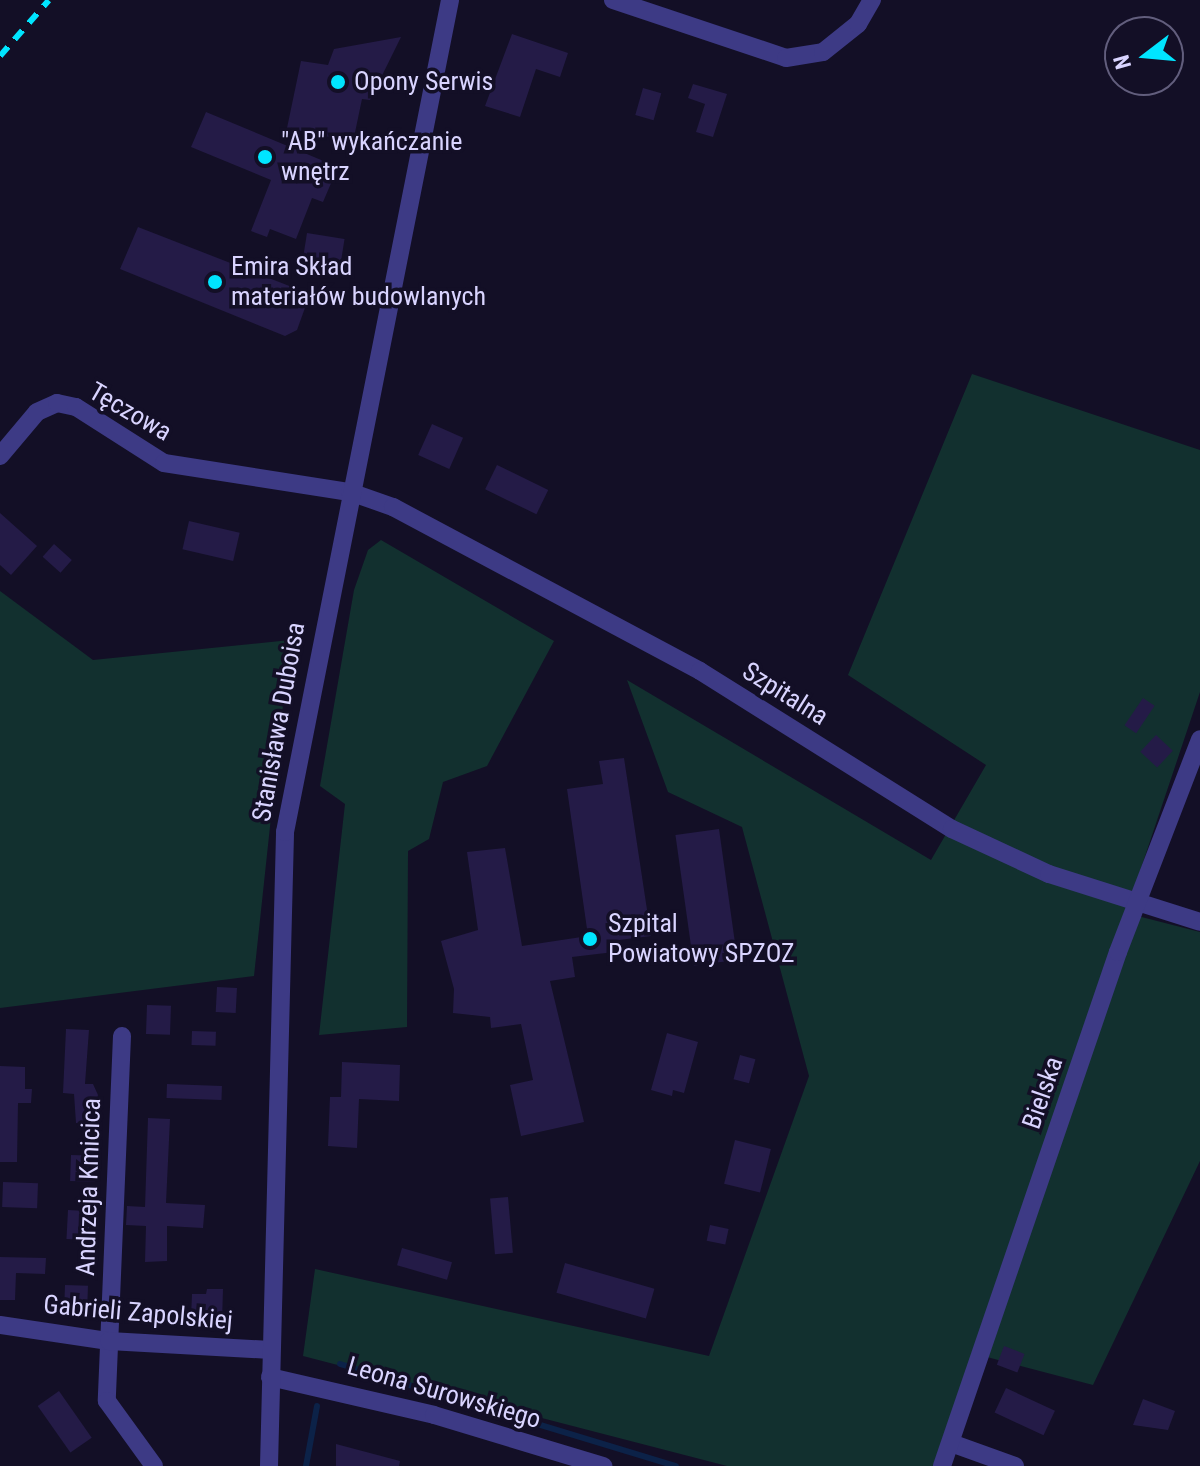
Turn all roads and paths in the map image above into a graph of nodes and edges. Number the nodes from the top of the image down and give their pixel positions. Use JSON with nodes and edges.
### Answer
{"nodes":[{"id":1,"x":450,"y":0,"type":"edge"},
{"id":2,"x":613,"y":0,"type":"edge"},
{"id":3,"x":872,"y":0,"type":"edge"},
{"id":4,"x":0,"y":456,"type":"edge"},
{"id":5,"x":350,"y":492,"type":"junction"},
{"id":6,"x":1200,"y":739,"type":"edge"},
{"id":7,"x":1137,"y":903,"type":"junction"},
{"id":8,"x":1200,"y":922,"type":"edge"},
{"id":9,"x":122,"y":1036,"type":"dead end"},
{"id":10,"x":0,"y":1325,"type":"edge"},
{"id":11,"x":109,"y":1341,"type":"junction"},
{"id":12,"x":271,"y":1350,"type":"junction"},
{"id":13,"x":270,"y":1377,"type":"junction"},
{"id":14,"x":951,"y":1443,"type":"junction"},
{"id":15,"x":154,"y":1466,"type":"edge"},
{"id":16,"x":269,"y":1466,"type":"edge"},
{"id":17,"x":603,"y":1466,"type":"edge"},
{"id":18,"x":942,"y":1466,"type":"edge"},
{"id":19,"x":1015,"y":1466,"type":"edge"}],
"edges":[{"from":1,"to":5,"type":"street","name":"Stanisława Duboisa"},
{"from":2,"to":3,"type":"street"},
{"from":4,"to":5,"type":"street","name":"Tęczowa"},
{"from":5,"to":7,"type":"street","name":"Szpitalna"},
{"from":5,"to":12,"type":"street","name":"Stanisława Duboisa"},
{"from":6,"to":7,"type":"street","name":"Bielska"},
{"from":7,"to":8,"type":"street","name":"Szpitalna"},
{"from":7,"to":14,"type":"street","name":"Bielska"},
{"from":9,"to":11,"type":"street","name":"Andrzeja Kmicica"},
{"from":10,"to":11,"type":"street","name":"Gabrieli Zapolskiej"},
{"from":11,"to":12,"type":"street","name":"Gabrieli Zapolskiej"},
{"from":11,"to":15,"type":"street","name":"Andrzeja Kmicica"},
{"from":12,"to":13,"type":"street","name":"Stanisława Duboisa"},
{"from":13,"to":16,"type":"street","name":"Stanisława Duboisa"},
{"from":13,"to":17,"type":"street","name":"Leona Surowskiego"},
{"from":14,"to":18,"type":"street","name":"Bielska"},
{"from":14,"to":19,"type":"street"}]}
